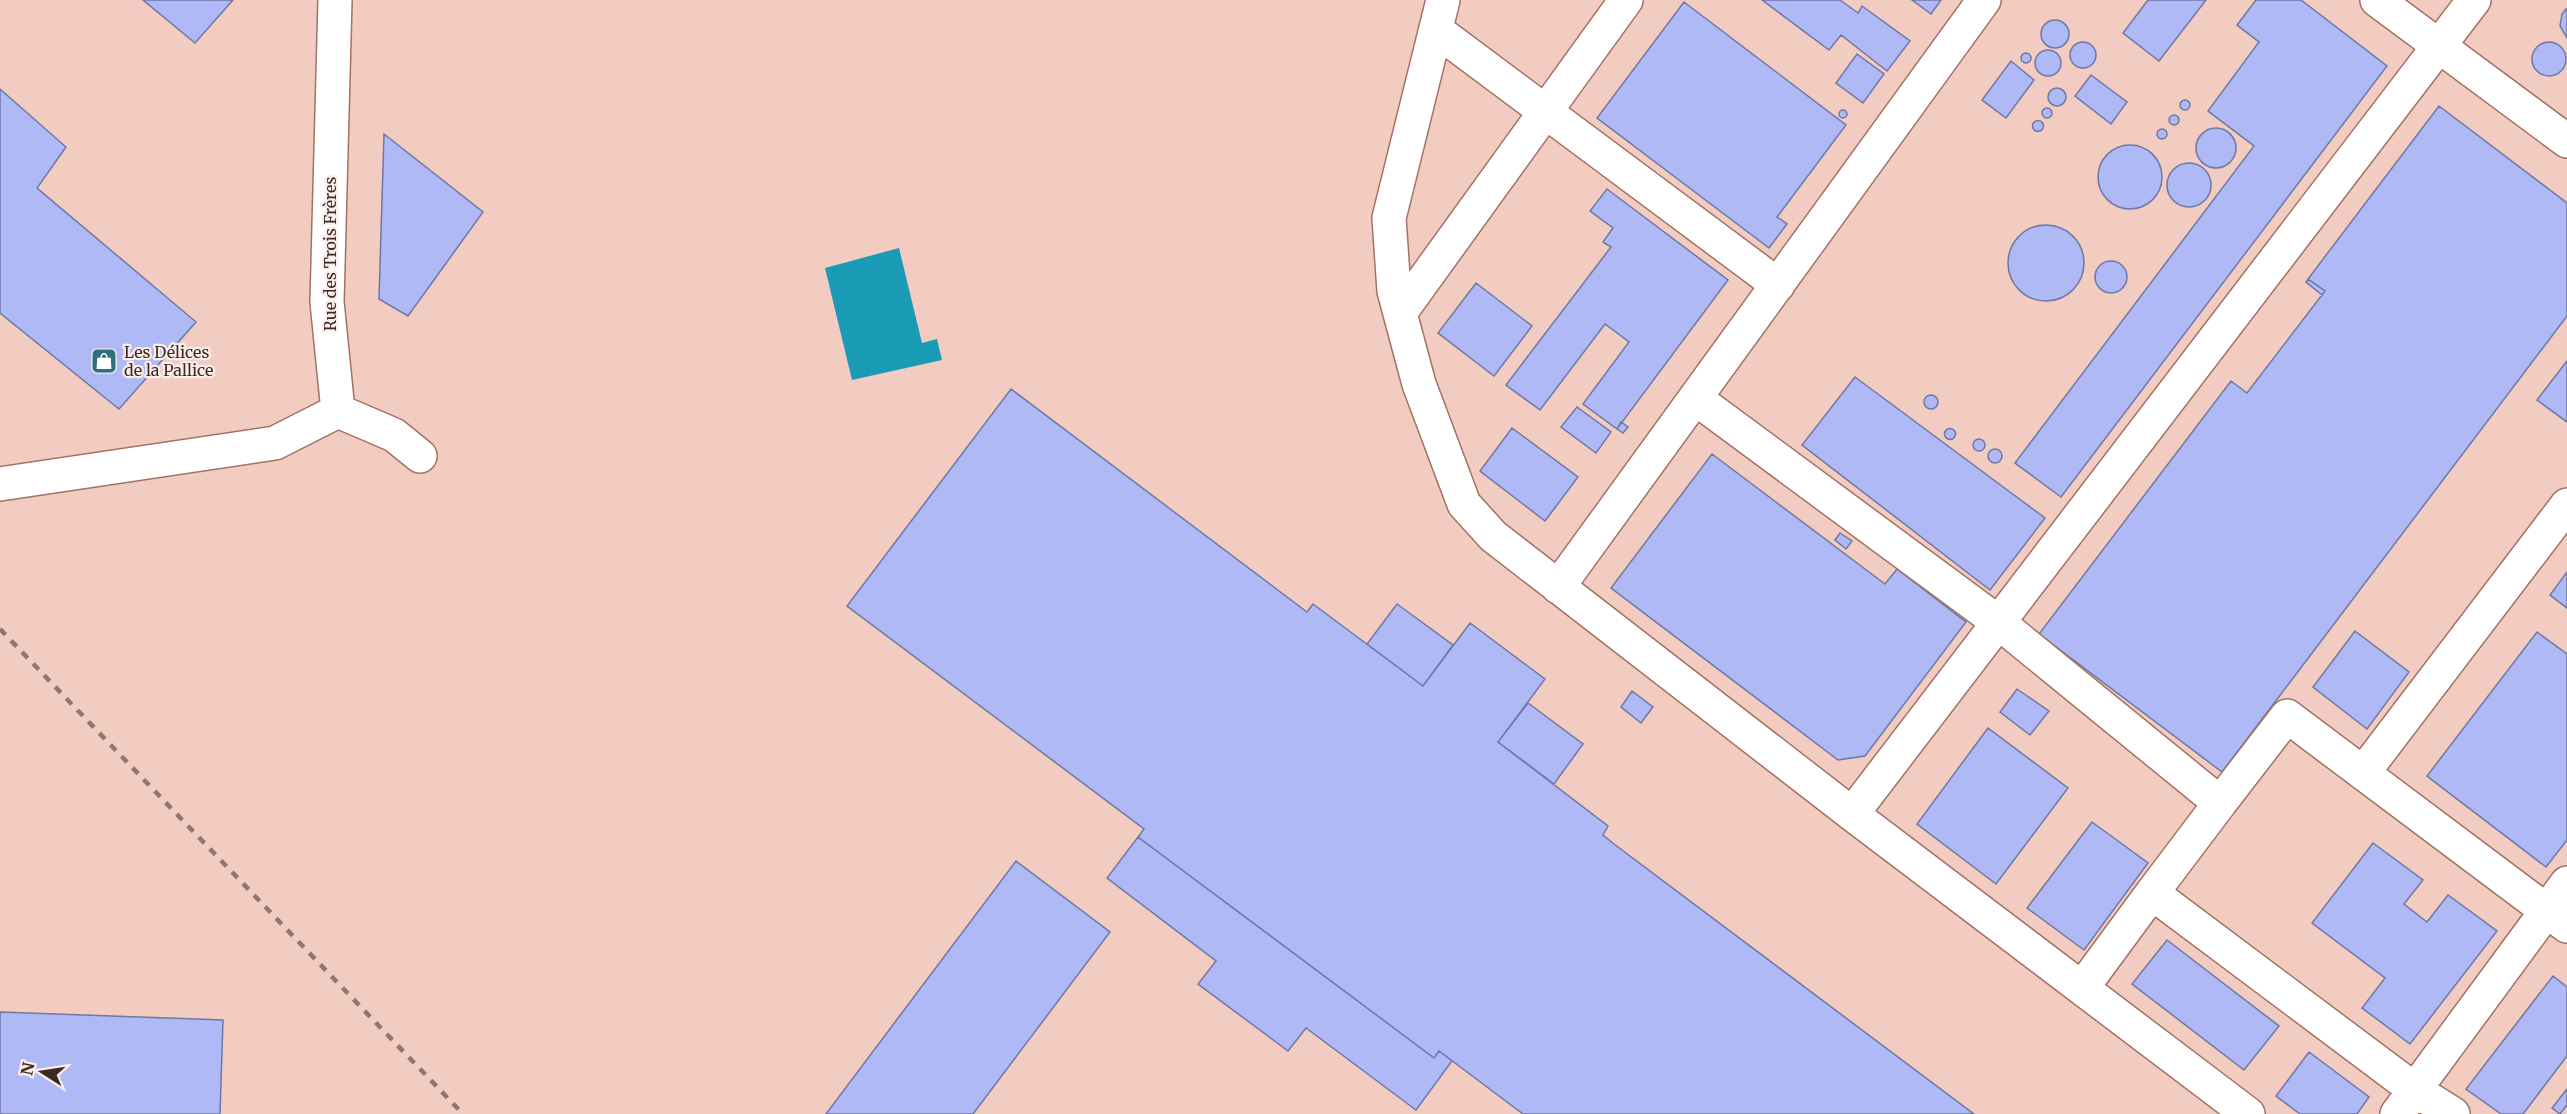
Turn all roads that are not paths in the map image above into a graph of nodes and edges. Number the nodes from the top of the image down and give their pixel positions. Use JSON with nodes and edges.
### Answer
{"nodes":[{"id":1,"x":335,"y":0,"type":"edge"},
{"id":2,"x":1626,"y":0,"type":"edge"},
{"id":3,"x":1984,"y":0,"type":"edge"},
{"id":4,"x":2377,"y":0,"type":"edge"},
{"id":5,"x":2474,"y":0,"type":"edge"},
{"id":6,"x":1439,"y":15,"type":"edge"},
{"id":7,"x":2439,"y":46,"type":"junction"},
{"id":8,"x":1546,"y":111,"type":"junction"},
{"id":9,"x":2567,"y":141,"type":"edge"},
{"id":10,"x":1778,"y":285,"type":"junction"},
{"id":11,"x":1400,"y":313,"type":"junction"},
{"id":12,"x":1695,"y":398,"type":"junction"},
{"id":13,"x":338,"y":411,"type":"junction"},
{"id":14,"x":420,"y":456,"type":"dead end"},
{"id":15,"x":0,"y":484,"type":"edge"},
{"id":16,"x":2567,"y":505,"type":"edge"},
{"id":17,"x":1558,"y":587,"type":"junction"},
{"id":18,"x":1998,"y":622,"type":"junction"},
{"id":19,"x":2363,"y":773,"type":"junction"},
{"id":20,"x":2220,"y":803,"type":"junction"},
{"id":21,"x":1852,"y":814,"type":"junction"},
{"id":22,"x":2567,"y":883,"type":"edge"},
{"id":23,"x":2152,"y":893,"type":"junction"},
{"id":24,"x":2557,"y":918,"type":"edge"},
{"id":25,"x":2082,"y":988,"type":"junction"},
{"id":26,"x":2406,"y":1102,"type":"edge"},
{"id":27,"x":2248,"y":1114,"type":"edge"},
{"id":28,"x":2453,"y":1114,"type":"edge"}],
"edges":[{"from":1,"to":13,"type":"lane","name":"Rue des Trois Frères"},
{"from":2,"to":8,"type":"lane"},
{"from":3,"to":10,"type":"lane"},
{"from":4,"to":7,"type":"lane"},
{"from":5,"to":7,"type":"lane"},
{"from":6,"to":8,"type":"lane"},
{"from":6,"to":11,"type":"lane"},
{"from":7,"to":9,"type":"lane"},
{"from":7,"to":18,"type":"lane"},
{"from":8,"to":10,"type":"lane"},
{"from":8,"to":11,"type":"lane"},
{"from":10,"to":12,"type":"lane"},
{"from":11,"to":17,"type":"lane"},
{"from":12,"to":17,"type":"lane"},
{"from":12,"to":18,"type":"lane"},
{"from":13,"to":14,"type":"lane"},
{"from":13,"to":15,"type":"lane"},
{"from":16,"to":19,"type":"lane"},
{"from":17,"to":21,"type":"lane"},
{"from":18,"to":20,"type":"lane"},
{"from":18,"to":21,"type":"lane"},
{"from":19,"to":20,"type":"lane"},
{"from":19,"to":24,"type":"lane"},
{"from":20,"to":23,"type":"lane"},
{"from":21,"to":25,"type":"lane"},
{"from":22,"to":24,"type":"lane"},
{"from":23,"to":25,"type":"lane"},
{"from":23,"to":26,"type":"lane"},
{"from":24,"to":26,"type":"lane"},
{"from":25,"to":27,"type":"lane"},
{"from":26,"to":28,"type":"lane"}]}
